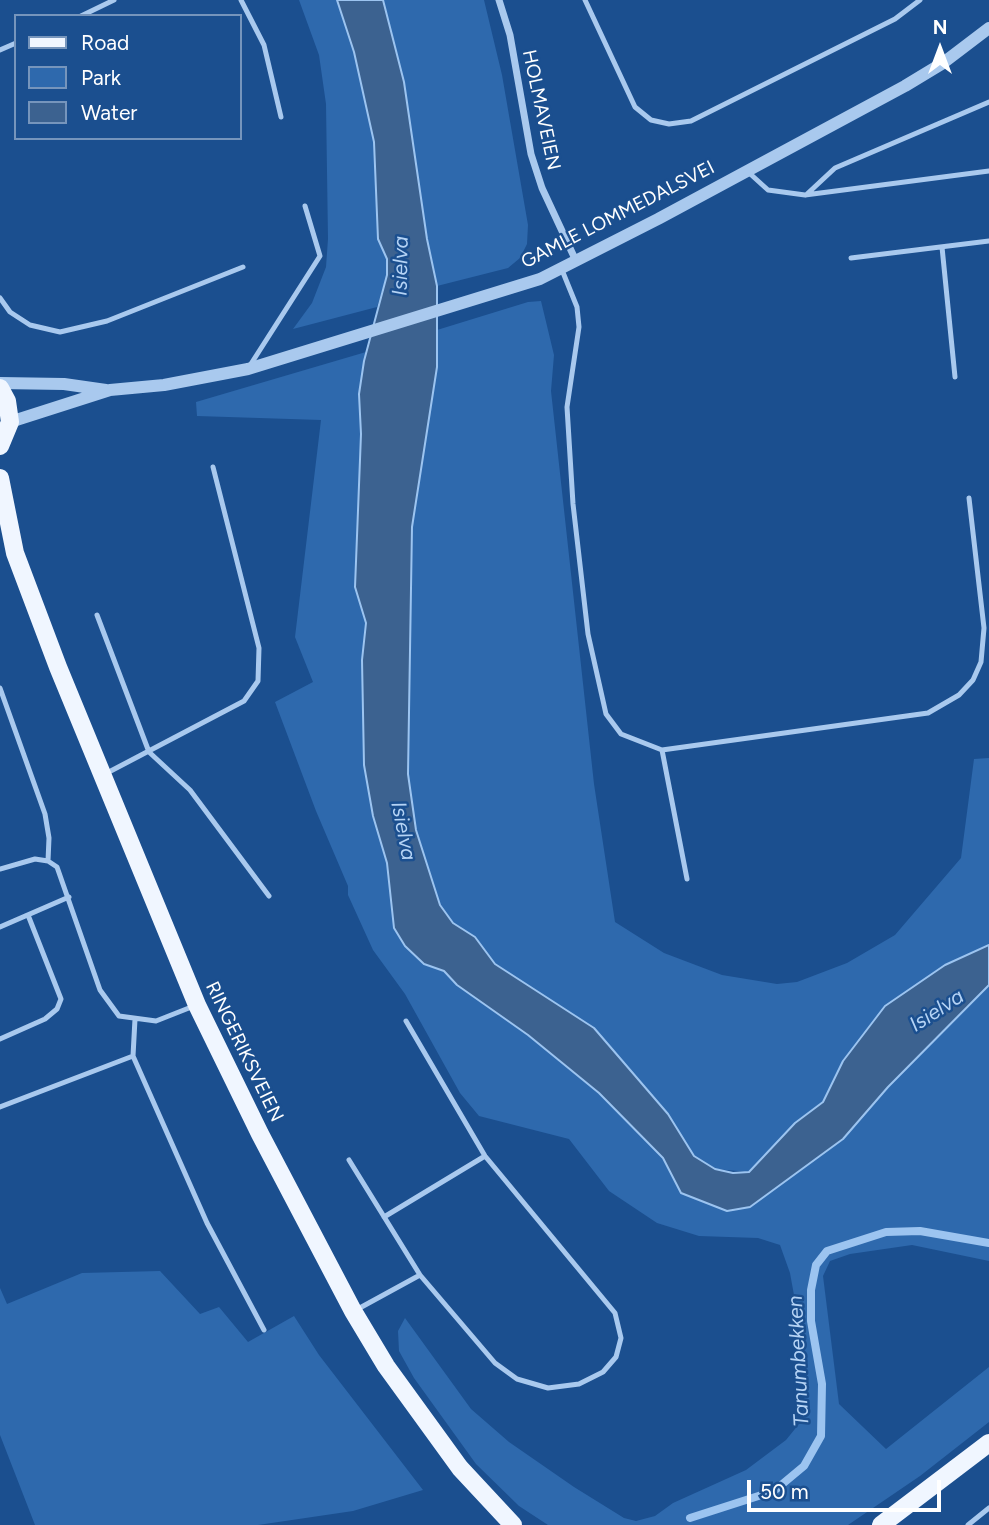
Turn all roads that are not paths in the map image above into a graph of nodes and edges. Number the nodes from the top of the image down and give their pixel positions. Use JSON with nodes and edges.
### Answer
{"nodes":[{"id":1,"x":114,"y":0,"type":"edge"},
{"id":2,"x":241,"y":0,"type":"edge"},
{"id":3,"x":499,"y":0,"type":"edge"},
{"id":4,"x":585,"y":0,"type":"edge"},
{"id":5,"x":920,"y":0,"type":"edge"},
{"id":6,"x":85,"y":14,"type":"edge"},
{"id":7,"x":989,"y":28,"type":"edge"},
{"id":8,"x":989,"y":102,"type":"edge"},
{"id":9,"x":281,"y":117,"type":"dead end"},
{"id":10,"x":747,"y":171,"type":"junction"},
{"id":11,"x":989,"y":171,"type":"edge"},
{"id":12,"x":806,"y":195,"type":"junction"},
{"id":13,"x":305,"y":206,"type":"dead end"},
{"id":14,"x":989,"y":241,"type":"edge"},
{"id":15,"x":942,"y":247,"type":"junction"},
{"id":16,"x":851,"y":258,"type":"dead end"},
{"id":17,"x":576,"y":261,"type":"junction"},
{"id":18,"x":243,"y":267,"type":"dead end"},
{"id":19,"x":561,"y":268,"type":"junction"},
{"id":20,"x":0,"y":298,"type":"edge"},
{"id":21,"x":248,"y":369,"type":"junction"},
{"id":22,"x":954,"y":377,"type":"dead end"},
{"id":23,"x":0,"y":386,"type":"edge"},
{"id":24,"x":110,"y":390,"type":"junction"},
{"id":25,"x":10,"y":422,"type":"junction"},
{"id":26,"x":0,"y":446,"type":"edge"},
{"id":27,"x":212,"y":467,"type":"dead end"},
{"id":28,"x":0,"y":478,"type":"edge"},
{"id":29,"x":969,"y":498,"type":"dead end"},
{"id":30,"x":0,"y":533,"type":"edge"},
{"id":31,"x":15,"y":553,"type":"junction"},
{"id":32,"x":97,"y":615,"type":"dead end"},
{"id":33,"x":0,"y":688,"type":"edge"},
{"id":34,"x":662,"y":750,"type":"junction"},
{"id":35,"x":149,"y":752,"type":"junction"},
{"id":36,"x":103,"y":776,"type":"junction"},
{"id":37,"x":48,"y":861,"type":"junction"},
{"id":38,"x":0,"y":869,"type":"edge"},
{"id":39,"x":687,"y":879,"type":"dead end"},
{"id":40,"x":269,"y":896,"type":"dead end"},
{"id":41,"x":69,"y":897,"type":"junction"},
{"id":42,"x":28,"y":915,"type":"junction"},
{"id":43,"x":0,"y":927,"type":"edge"},
{"id":44,"x":197,"y":1005,"type":"junction"},
{"id":45,"x":135,"y":1020,"type":"junction"},
{"id":46,"x":406,"y":1021,"type":"dead end"},
{"id":47,"x":0,"y":1039,"type":"edge"},
{"id":48,"x":133,"y":1056,"type":"junction"},
{"id":49,"x":0,"y":1107,"type":"edge"},
{"id":50,"x":485,"y":1156,"type":"junction"},
{"id":51,"x":349,"y":1160,"type":"dead end"},
{"id":52,"x":384,"y":1217,"type":"junction"},
{"id":53,"x":420,"y":1275,"type":"junction"},
{"id":54,"x":353,"y":1311,"type":"junction"},
{"id":55,"x":264,"y":1330,"type":"dead end"},
{"id":56,"x":989,"y":1443,"type":"edge"},
{"id":57,"x":989,"y":1508,"type":"edge"},
{"id":58,"x":513,"y":1525,"type":"edge"},
{"id":59,"x":881,"y":1525,"type":"edge"},
{"id":60,"x":968,"y":1525,"type":"edge"}],
"edges":[{"from":1,"to":6,"type":"lane"},
{"from":2,"to":9,"type":"lane"},
{"from":3,"to":17,"type":"street","name":"HOLMAVEIEN"},
{"from":4,"to":5,"type":"lane"},
{"from":7,"to":10,"type":"street","name":"GAMLE LOMMEDALSVEI"},
{"from":8,"to":12,"type":"lane"},
{"from":10,"to":12,"type":"lane"},
{"from":10,"to":17,"type":"street","name":"GAMLE LOMMEDALSVEI"},
{"from":11,"to":12,"type":"lane"},
{"from":13,"to":21,"type":"lane"},
{"from":14,"to":15,"type":"lane"},
{"from":15,"to":16,"type":"lane"},
{"from":15,"to":22,"type":"lane"},
{"from":17,"to":19,"type":"street","name":"GAMLE LOMMEDALSVEI"},
{"from":18,"to":20,"type":"lane"},
{"from":19,"to":21,"type":"street","name":"GAMLE LOMMEDALSVEI"},
{"from":19,"to":34,"type":"lane"},
{"from":21,"to":24,"type":"street","name":"GAMLE LOMMEDALSVEI"},
{"from":23,"to":24,"type":"street","name":"GAMLE LOMMEDALSVEI"},
{"from":23,"to":25,"type":"main road"},
{"from":24,"to":25,"type":"street","name":"GAMLE LOMMEDALSVEI"},
{"from":25,"to":26,"type":"main road"},
{"from":27,"to":35,"type":"lane"},
{"from":28,"to":31,"type":"main road","name":"RINGERIKSVEIEN"},
{"from":29,"to":34,"type":"lane"},
{"from":30,"to":31,"type":"main road","name":"RINGERIKSVEIEN"},
{"from":31,"to":36,"type":"main road","name":"RINGERIKSVEIEN"},
{"from":32,"to":35,"type":"lane"},
{"from":33,"to":37,"type":"lane"},
{"from":34,"to":39,"type":"lane"},
{"from":35,"to":36,"type":"lane"},
{"from":35,"to":40,"type":"lane"},
{"from":36,"to":44,"type":"main road","name":"RINGERIKSVEIEN"},
{"from":37,"to":38,"type":"lane"},
{"from":37,"to":41,"type":"lane"},
{"from":41,"to":42,"type":"lane"},
{"from":41,"to":45,"type":"lane"},
{"from":42,"to":43,"type":"lane"},
{"from":42,"to":47,"type":"lane"},
{"from":44,"to":45,"type":"lane"},
{"from":44,"to":54,"type":"main road","name":"RINGERIKSVEIEN"},
{"from":45,"to":48,"type":"lane"},
{"from":46,"to":50,"type":"lane"},
{"from":48,"to":49,"type":"lane"},
{"from":48,"to":55,"type":"lane"},
{"from":50,"to":52,"type":"lane"},
{"from":50,"to":53,"type":"lane"},
{"from":51,"to":52,"type":"lane"},
{"from":52,"to":53,"type":"lane"},
{"from":53,"to":54,"type":"lane"},
{"from":54,"to":58,"type":"main road","name":"RINGERIKSVEIEN"},
{"from":56,"to":59,"type":"main road"},
{"from":57,"to":60,"type":"lane"}]}
